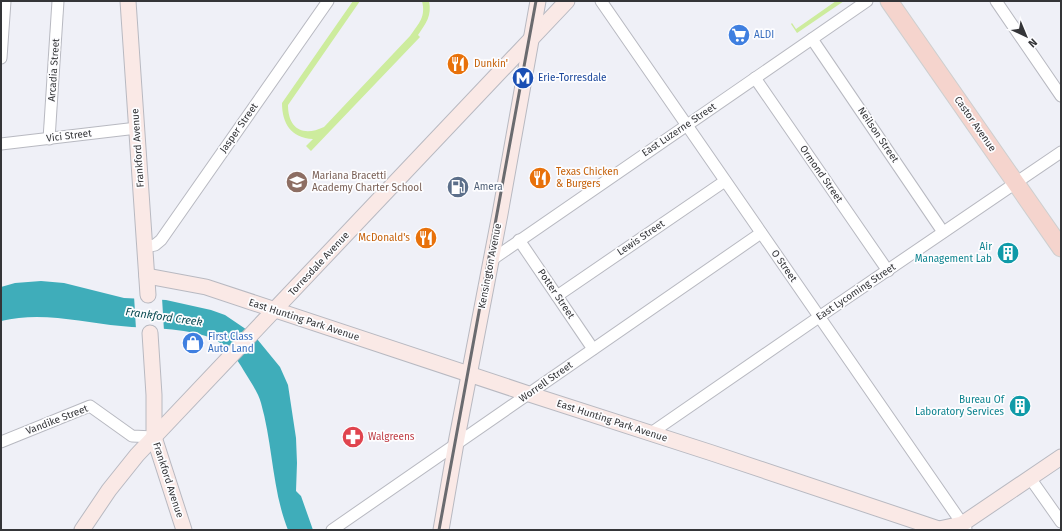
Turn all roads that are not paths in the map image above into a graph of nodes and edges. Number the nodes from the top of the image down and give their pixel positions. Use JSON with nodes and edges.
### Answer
{"nodes":[{"id":1,"x":4,"y":1,"type":"edge"},
{"id":2,"x":58,"y":1,"type":"edge"},
{"id":3,"x":128,"y":1,"type":"edge"},
{"id":4,"x":328,"y":1,"type":"edge"},
{"id":5,"x":538,"y":1,"type":"edge"},
{"id":6,"x":567,"y":1,"type":"edge"},
{"id":7,"x":601,"y":1,"type":"edge"},
{"id":8,"x":868,"y":1,"type":"edge"},
{"id":9,"x":889,"y":1,"type":"edge"},
{"id":10,"x":996,"y":1,"type":"edge"},
{"id":11,"x":531,"y":39,"type":"junction"},
{"id":12,"x":812,"y":39,"type":"junction"},
{"id":13,"x":1,"y":58,"type":"edge"},
{"id":14,"x":755,"y":78,"type":"junction"},
{"id":15,"x":1061,"y":96,"type":"edge"},
{"id":16,"x":686,"y":125,"type":"junction"},
{"id":17,"x":137,"y":128,"type":"junction"},
{"id":18,"x":49,"y":138,"type":"junction"},
{"id":19,"x":1,"y":144,"type":"edge"},
{"id":20,"x":1061,"y":152,"type":"edge"},
{"id":21,"x":725,"y":181,"type":"junction"},
{"id":22,"x":1016,"y":183,"type":"junction"},
{"id":23,"x":943,"y":232,"type":"junction"},
{"id":24,"x":761,"y":234,"type":"junction"},
{"id":25,"x":519,"y":240,"type":"junction"},
{"id":26,"x":145,"y":247,"type":"junction"},
{"id":27,"x":1061,"y":248,"type":"edge"},
{"id":28,"x":490,"y":261,"type":"junction"},
{"id":29,"x":888,"y":271,"type":"junction"},
{"id":30,"x":147,"y":276,"type":"junction"},
{"id":31,"x":148,"y":295,"type":"dead end"},
{"id":32,"x":557,"y":296,"type":"junction"},
{"id":33,"x":274,"y":311,"type":"junction"},
{"id":34,"x":819,"y":317,"type":"junction"},
{"id":35,"x":150,"y":333,"type":"dead end"},
{"id":36,"x":593,"y":349,"type":"junction"},
{"id":37,"x":469,"y":374,"type":"junction"},
{"id":38,"x":528,"y":394,"type":"junction"},
{"id":39,"x":651,"y":433,"type":"junction"},
{"id":40,"x":154,"y":437,"type":"junction"},
{"id":41,"x":1,"y":442,"type":"edge"},
{"id":42,"x":456,"y":443,"type":"junction"},
{"id":43,"x":1061,"y":457,"type":"edge"},
{"id":44,"x":1030,"y":478,"type":"junction"},
{"id":45,"x":1061,"y":522,"type":"edge"},
{"id":46,"x":963,"y":528,"type":"edge"},
{"id":47,"x":82,"y":530,"type":"edge"},
{"id":48,"x":184,"y":530,"type":"edge"},
{"id":49,"x":332,"y":530,"type":"edge"},
{"id":50,"x":441,"y":530,"type":"edge"}],
"edges":[{"from":1,"to":13,"type":"street"},
{"from":2,"to":18,"type":"street","name":"Arcadia Street"},
{"from":3,"to":17,"type":"main road","name":"Frankford Avenue"},
{"from":4,"to":26,"type":"street","name":"Jasper Street"},
{"from":5,"to":11,"type":"main road","name":"Kensington Avenue"},
{"from":6,"to":11,"type":"main road","name":"Torresdale Avenue"},
{"from":7,"to":16,"type":"street","name":"O Street"},
{"from":8,"to":12,"type":"street","name":"East Luzerne Street"},
{"from":9,"to":22,"type":"main road","name":"Castor Avenue"},
{"from":10,"to":15,"type":"street"},
{"from":11,"to":28,"type":"main road","name":"Kensington Avenue"},
{"from":11,"to":33,"type":"main road","name":"Torresdale Avenue"},
{"from":12,"to":14,"type":"street","name":"East Luzerne Street"},
{"from":12,"to":23,"type":"street","name":"Neilson Street"},
{"from":14,"to":16,"type":"street","name":"East Luzerne Street"},
{"from":14,"to":29,"type":"street","name":"Ormond Street"},
{"from":16,"to":21,"type":"street","name":"O Street"},
{"from":16,"to":25,"type":"street","name":"East Luzerne Street"},
{"from":17,"to":18,"type":"street","name":"Vici Street"},
{"from":17,"to":26,"type":"main road","name":"Frankford Avenue"},
{"from":18,"to":19,"type":"street","name":"Vici Street"},
{"from":20,"to":22,"type":"street","name":"East Lycoming Street"},
{"from":21,"to":24,"type":"street","name":"O Street"},
{"from":21,"to":32,"type":"street","name":"Lewis Street"},
{"from":22,"to":23,"type":"street","name":"East Lycoming Street"},
{"from":22,"to":27,"type":"main road","name":"Castor Avenue"},
{"from":23,"to":29,"type":"street","name":"East Lycoming Street"},
{"from":24,"to":34,"type":"street","name":"O Street"},
{"from":24,"to":36,"type":"street","name":"Worrell Street"},
{"from":25,"to":28,"type":"street","name":"East Luzerne Street"},
{"from":25,"to":32,"type":"street","name":"Potter Street"},
{"from":26,"to":30,"type":"main road","name":"Frankford Avenue"},
{"from":28,"to":37,"type":"main road","name":"Kensington Avenue"},
{"from":29,"to":34,"type":"street","name":"East Lycoming Street"},
{"from":30,"to":31,"type":"main road","name":"Frankford Avenue"},
{"from":30,"to":33,"type":"main road","name":"East Hunting Park Avenue"},
{"from":32,"to":36,"type":"street","name":"Potter Street"},
{"from":33,"to":37,"type":"main road","name":"East Hunting Park Avenue"},
{"from":33,"to":40,"type":"main road","name":"Torresdale Avenue"},
{"from":34,"to":39,"type":"street","name":"East Lycoming Street"},
{"from":34,"to":46,"type":"street","name":"O Street"},
{"from":35,"to":40,"type":"main road","name":"Frankford Avenue"},
{"from":36,"to":38,"type":"street","name":"Worrell Street"},
{"from":37,"to":38,"type":"main road","name":"East Hunting Park Avenue"},
{"from":37,"to":42,"type":"main road","name":"Kensington Avenue"},
{"from":38,"to":39,"type":"main road","name":"East Hunting Park Avenue"},
{"from":38,"to":42,"type":"street","name":"Worrell Street"},
{"from":39,"to":46,"type":"main road","name":"East Hunting Park Avenue"},
{"from":40,"to":41,"type":"street","name":"Vandike Street"},
{"from":40,"to":47,"type":"main road","name":"Torresdale Avenue"},
{"from":40,"to":48,"type":"main road","name":"Frankford Avenue"},
{"from":42,"to":49,"type":"street","name":"Worrell Street"},
{"from":42,"to":50,"type":"main road","name":"Kensington Avenue"},
{"from":43,"to":44,"type":"main road","name":"East Hunting Park Avenue"},
{"from":44,"to":45,"type":"street"},
{"from":44,"to":46,"type":"main road","name":"East Hunting Park Avenue"}]}
